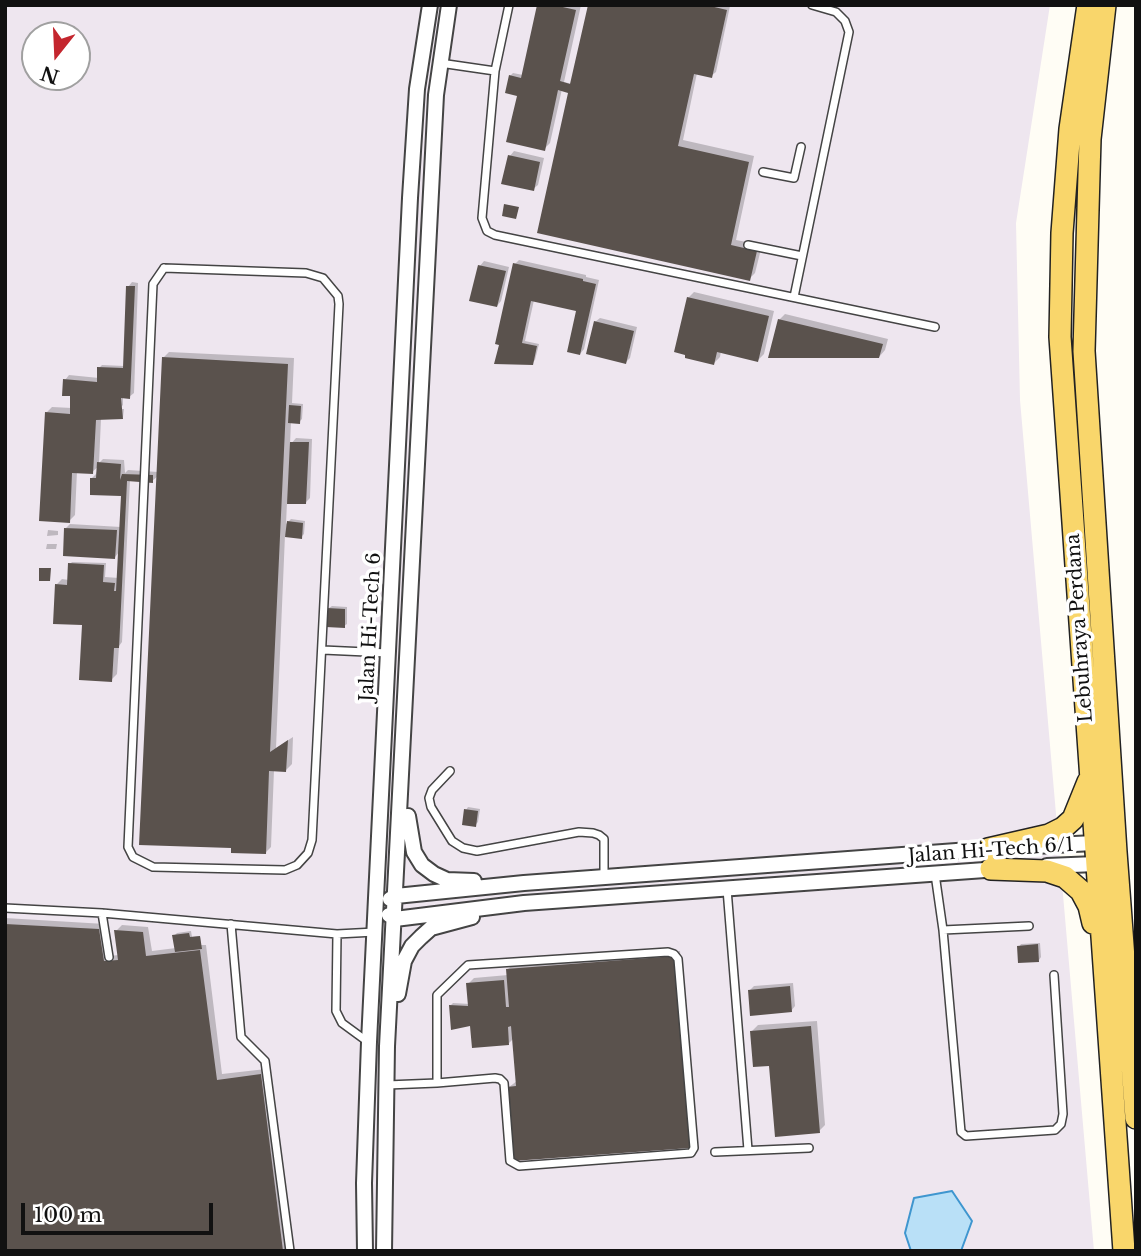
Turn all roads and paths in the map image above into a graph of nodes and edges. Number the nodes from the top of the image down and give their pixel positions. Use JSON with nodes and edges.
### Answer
{"nodes":[{"id":1,"x":430,"y":5,"type":"edge"},
{"id":2,"x":449,"y":5,"type":"edge"},
{"id":3,"x":509,"y":5,"type":"edge"},
{"id":4,"x":813,"y":5,"type":"edge"},
{"id":5,"x":1096,"y":8,"type":"edge"},
{"id":6,"x":439,"y":62,"type":"junction"},
{"id":7,"x":495,"y":71,"type":"junction"},
{"id":8,"x":801,"y":147,"type":"dead end"},
{"id":9,"x":763,"y":172,"type":"dead end"},
{"id":10,"x":748,"y":245,"type":"dead end"},
{"id":11,"x":802,"y":256,"type":"junction"},
{"id":12,"x":794,"y":297,"type":"junction"},
{"id":13,"x":935,"y":327,"type":"dead end"},
{"id":14,"x":323,"y":650,"type":"junction"},
{"id":15,"x":389,"y":653,"type":"junction"},
{"id":16,"x":403,"y":758,"type":"junction"},
{"id":17,"x":450,"y":771,"type":"dead end"},
{"id":18,"x":1091,"y":772,"type":"junction"},
{"id":19,"x":1116,"y":852,"type":"junction"},
{"id":20,"x":1095,"y":853,"type":"junction"},
{"id":21,"x":989,"y":859,"type":"junction"},
{"id":22,"x":935,"y":874,"type":"junction"},
{"id":23,"x":604,"y":877,"type":"junction"},
{"id":24,"x":523,"y":883,"type":"junction"},
{"id":25,"x":727,"y":888,"type":"junction"},
{"id":26,"x":396,"y":896,"type":"junction"},
{"id":27,"x":524,"y":903,"type":"junction"},
{"id":28,"x":376,"y":907,"type":"junction"},
{"id":29,"x":5,"y":908,"type":"edge"},
{"id":30,"x":102,"y":913,"type":"junction"},
{"id":31,"x":395,"y":919,"type":"junction"},
{"id":32,"x":231,"y":924,"type":"junction"},
{"id":33,"x":1029,"y":926,"type":"dead end"},
{"id":34,"x":943,"y":930,"type":"junction"},
{"id":35,"x":375,"y":932,"type":"junction"},
{"id":36,"x":337,"y":934,"type":"junction"},
{"id":37,"x":108,"y":957,"type":"dead end"},
{"id":38,"x":1055,"y":975,"type":"dead end"},
{"id":39,"x":1104,"y":976,"type":"junction"},
{"id":40,"x":369,"y":1042,"type":"junction"},
{"id":41,"x":387,"y":1046,"type":"junction"},
{"id":42,"x":437,"y":1083,"type":"junction"},
{"id":43,"x":387,"y":1085,"type":"junction"},
{"id":44,"x":1136,"y":1118,"type":"edge"},
{"id":45,"x":809,"y":1148,"type":"dead end"},
{"id":46,"x":748,"y":1150,"type":"junction"},
{"id":47,"x":715,"y":1152,"type":"dead end"},
{"id":48,"x":290,"y":1251,"type":"edge"},
{"id":49,"x":365,"y":1251,"type":"edge"},
{"id":50,"x":384,"y":1251,"type":"edge"},
{"id":51,"x":1124,"y":1251,"type":"edge"}],
"edges":[{"from":1,"to":15,"type":"street","name":"Jalan Hi-Tech 6"},
{"from":2,"to":6,"type":"street","name":"Jalan Hi-Tech 6"},
{"from":3,"to":7,"type":"lane"},
{"from":4,"to":11,"type":"lane"},
{"from":5,"to":18,"type":"main road","name":"Lebuhraya Perdana"},
{"from":5,"to":19,"type":"main road","name":"Lebuhraya Perdana"},
{"from":6,"to":7,"type":"lane"},
{"from":6,"to":16,"type":"street","name":"Jalan Hi-Tech 6"},
{"from":7,"to":12,"type":"lane"},
{"from":8,"to":9,"type":"lane"},
{"from":10,"to":11,"type":"lane"},
{"from":11,"to":12,"type":"lane"},
{"from":12,"to":13,"type":"lane"},
{"from":14,"to":14,"type":"lane"},
{"from":14,"to":15,"type":"lane"},
{"from":15,"to":28,"type":"street","name":"Jalan Hi-Tech 6"},
{"from":16,"to":24,"type":"street"},
{"from":16,"to":26,"type":"street","name":"Jalan Hi-Tech 6"},
{"from":17,"to":23,"type":"lane"},
{"from":18,"to":20,"type":"main road","name":"Lebuhraya Perdana"},
{"from":18,"to":21,"type":"main road"},
{"from":19,"to":20,"type":"street","name":"Jalan Hi-Tech 6/1"},
{"from":19,"to":44,"type":"main road","name":"Lebuhraya Perdana"},
{"from":20,"to":21,"type":"street","name":"Jalan Hi-Tech 6/1"},
{"from":20,"to":21,"type":"street","name":"Jalan Hi-Tech 6/1"},
{"from":20,"to":39,"type":"main road","name":"Lebuhraya Perdana"},
{"from":21,"to":22,"type":"street","name":"Jalan Hi-Tech 6/1"},
{"from":21,"to":23,"type":"street","name":"Jalan Hi-Tech 6/1"},
{"from":21,"to":39,"type":"main road"},
{"from":22,"to":25,"type":"street","name":"Jalan Hi-Tech 6/1"},
{"from":22,"to":34,"type":"lane"},
{"from":23,"to":24,"type":"street","name":"Jalan Hi-Tech 6/1"},
{"from":24,"to":26,"type":"street","name":"Jalan Hi-Tech 6/1"},
{"from":25,"to":27,"type":"street","name":"Jalan Hi-Tech 6/1"},
{"from":25,"to":46,"type":"lane"},
{"from":26,"to":28,"type":"street","name":"Jalan Hi-Tech 6/1"},
{"from":26,"to":31,"type":"street","name":"Jalan Hi-Tech 6"},
{"from":27,"to":31,"type":"street","name":"Jalan Hi-Tech 6/1"},
{"from":27,"to":41,"type":"street"},
{"from":28,"to":31,"type":"street"},
{"from":28,"to":35,"type":"street","name":"Jalan Hi-Tech 6"},
{"from":29,"to":30,"type":"lane"},
{"from":30,"to":32,"type":"lane"},
{"from":30,"to":37,"type":"lane"},
{"from":31,"to":41,"type":"street","name":"Jalan Hi-Tech 6"},
{"from":32,"to":36,"type":"lane"},
{"from":32,"to":48,"type":"lane"},
{"from":33,"to":34,"type":"lane"},
{"from":34,"to":38,"type":"lane"},
{"from":35,"to":36,"type":"lane"},
{"from":35,"to":40,"type":"street","name":"Jalan Hi-Tech 6"},
{"from":36,"to":40,"type":"lane"},
{"from":39,"to":51,"type":"main road","name":"Lebuhraya Perdana"},
{"from":40,"to":49,"type":"street","name":"Jalan Hi-Tech 6"},
{"from":41,"to":43,"type":"street","name":"Jalan Hi-Tech 6"},
{"from":42,"to":42,"type":"lane"},
{"from":42,"to":43,"type":"lane"},
{"from":43,"to":50,"type":"street","name":"Jalan Hi-Tech 6"},
{"from":45,"to":46,"type":"lane"},
{"from":46,"to":47,"type":"lane"}]}
